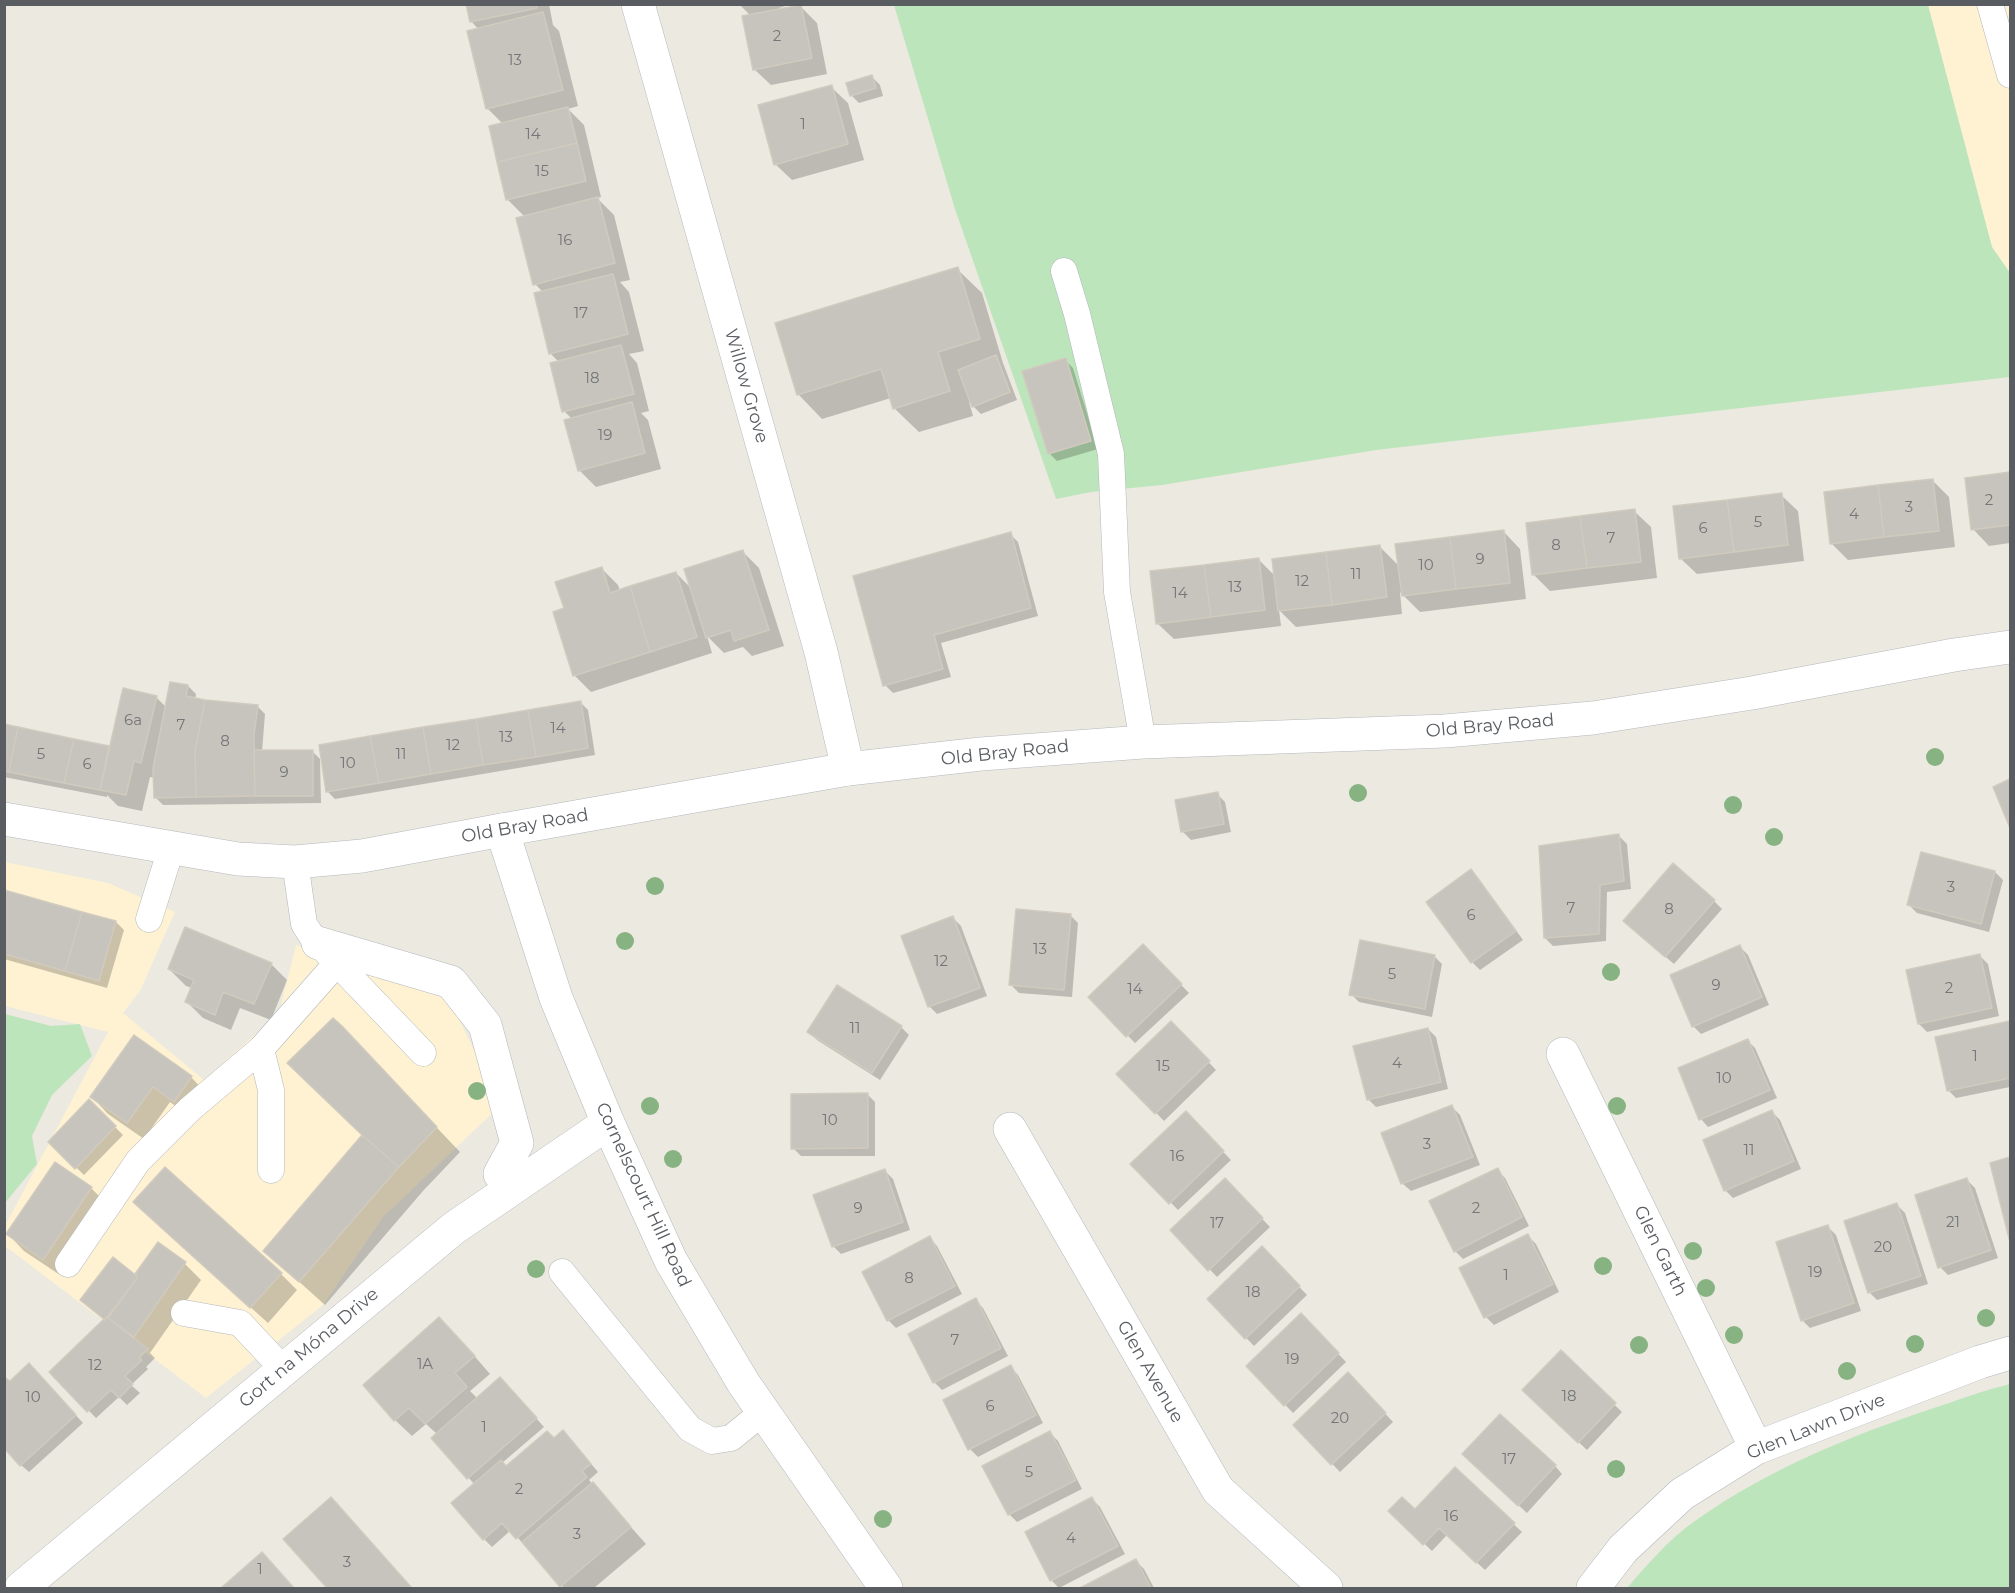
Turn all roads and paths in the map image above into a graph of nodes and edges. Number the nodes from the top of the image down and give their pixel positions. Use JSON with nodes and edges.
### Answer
{"nodes":[{"id":1,"x":638,"y":4,"type":"edge"},
{"id":2,"x":1990,"y":4,"type":"edge"},
{"id":3,"x":2010,"y":75,"type":"edge"},
{"id":4,"x":1064,"y":271,"type":"dead end"},
{"id":5,"x":2010,"y":647,"type":"edge"},
{"id":6,"x":1143,"y":742,"type":"junction"},
{"id":7,"x":848,"y":770,"type":"junction"},
{"id":8,"x":4,"y":819,"type":"edge"},
{"id":9,"x":502,"y":830,"type":"junction"},
{"id":10,"x":171,"y":849,"type":"junction"},
{"id":11,"x":295,"y":862,"type":"junction"},
{"id":12,"x":149,"y":919,"type":"dead end"},
{"id":13,"x":328,"y":953,"type":"junction"},
{"id":14,"x":261,"y":1049,"type":"junction"},
{"id":15,"x":423,"y":1053,"type":"dead end"},
{"id":16,"x":1563,"y":1054,"type":"dead end"},
{"id":17,"x":608,"y":1122,"type":"junction"},
{"id":18,"x":1010,"y":1129,"type":"dead end"},
{"id":19,"x":272,"y":1170,"type":"dead end"},
{"id":20,"x":500,"y":1174,"type":"dead end"},
{"id":21,"x":68,"y":1264,"type":"dead end"},
{"id":22,"x":562,"y":1272,"type":"dead end"},
{"id":23,"x":184,"y":1313,"type":"dead end"},
{"id":24,"x":2010,"y":1353,"type":"edge"},
{"id":25,"x":284,"y":1370,"type":"junction"},
{"id":26,"x":763,"y":1412,"type":"junction"},
{"id":27,"x":1756,"y":1448,"type":"junction"},
{"id":28,"x":21,"y":1588,"type":"edge"},
{"id":29,"x":886,"y":1588,"type":"edge"},
{"id":30,"x":1326,"y":1588,"type":"edge"},
{"id":31,"x":1593,"y":1588,"type":"edge"}],
"edges":[{"from":1,"to":7,"type":"street","name":"Willow Grove"},
{"from":2,"to":3,"type":"lane"},
{"from":4,"to":6,"type":"lane"},
{"from":5,"to":6,"type":"street","name":"Old Bray Road"},
{"from":6,"to":7,"type":"street","name":"Old Bray Road"},
{"from":7,"to":9,"type":"street","name":"Old Bray Road"},
{"from":8,"to":10,"type":"street","name":"Old Bray Road"},
{"from":9,"to":11,"type":"street","name":"Old Bray Road"},
{"from":9,"to":17,"type":"street","name":"Cornelscourt Hill Road"},
{"from":10,"to":11,"type":"street","name":"Old Bray Road"},
{"from":10,"to":12,"type":"lane"},
{"from":11,"to":13,"type":"lane"},
{"from":13,"to":14,"type":"lane"},
{"from":13,"to":15,"type":"lane"},
{"from":13,"to":20,"type":"street"},
{"from":14,"to":19,"type":"lane"},
{"from":14,"to":21,"type":"lane"},
{"from":16,"to":27,"type":"street","name":"Glen Garth"},
{"from":17,"to":25,"type":"street","name":"Gort na Móna Drive"},
{"from":17,"to":26,"type":"street","name":"Cornelscourt Hill Road"},
{"from":18,"to":30,"type":"street","name":"Glen Avenue"},
{"from":22,"to":26,"type":"lane"},
{"from":23,"to":25,"type":"lane"},
{"from":24,"to":27,"type":"street","name":"Glen Lawn Drive"},
{"from":25,"to":28,"type":"street","name":"Gort na Móna Drive"},
{"from":26,"to":29,"type":"street","name":"Cornelscourt Hill Road"},
{"from":27,"to":31,"type":"street","name":"Glen Lawn Drive"}]}
